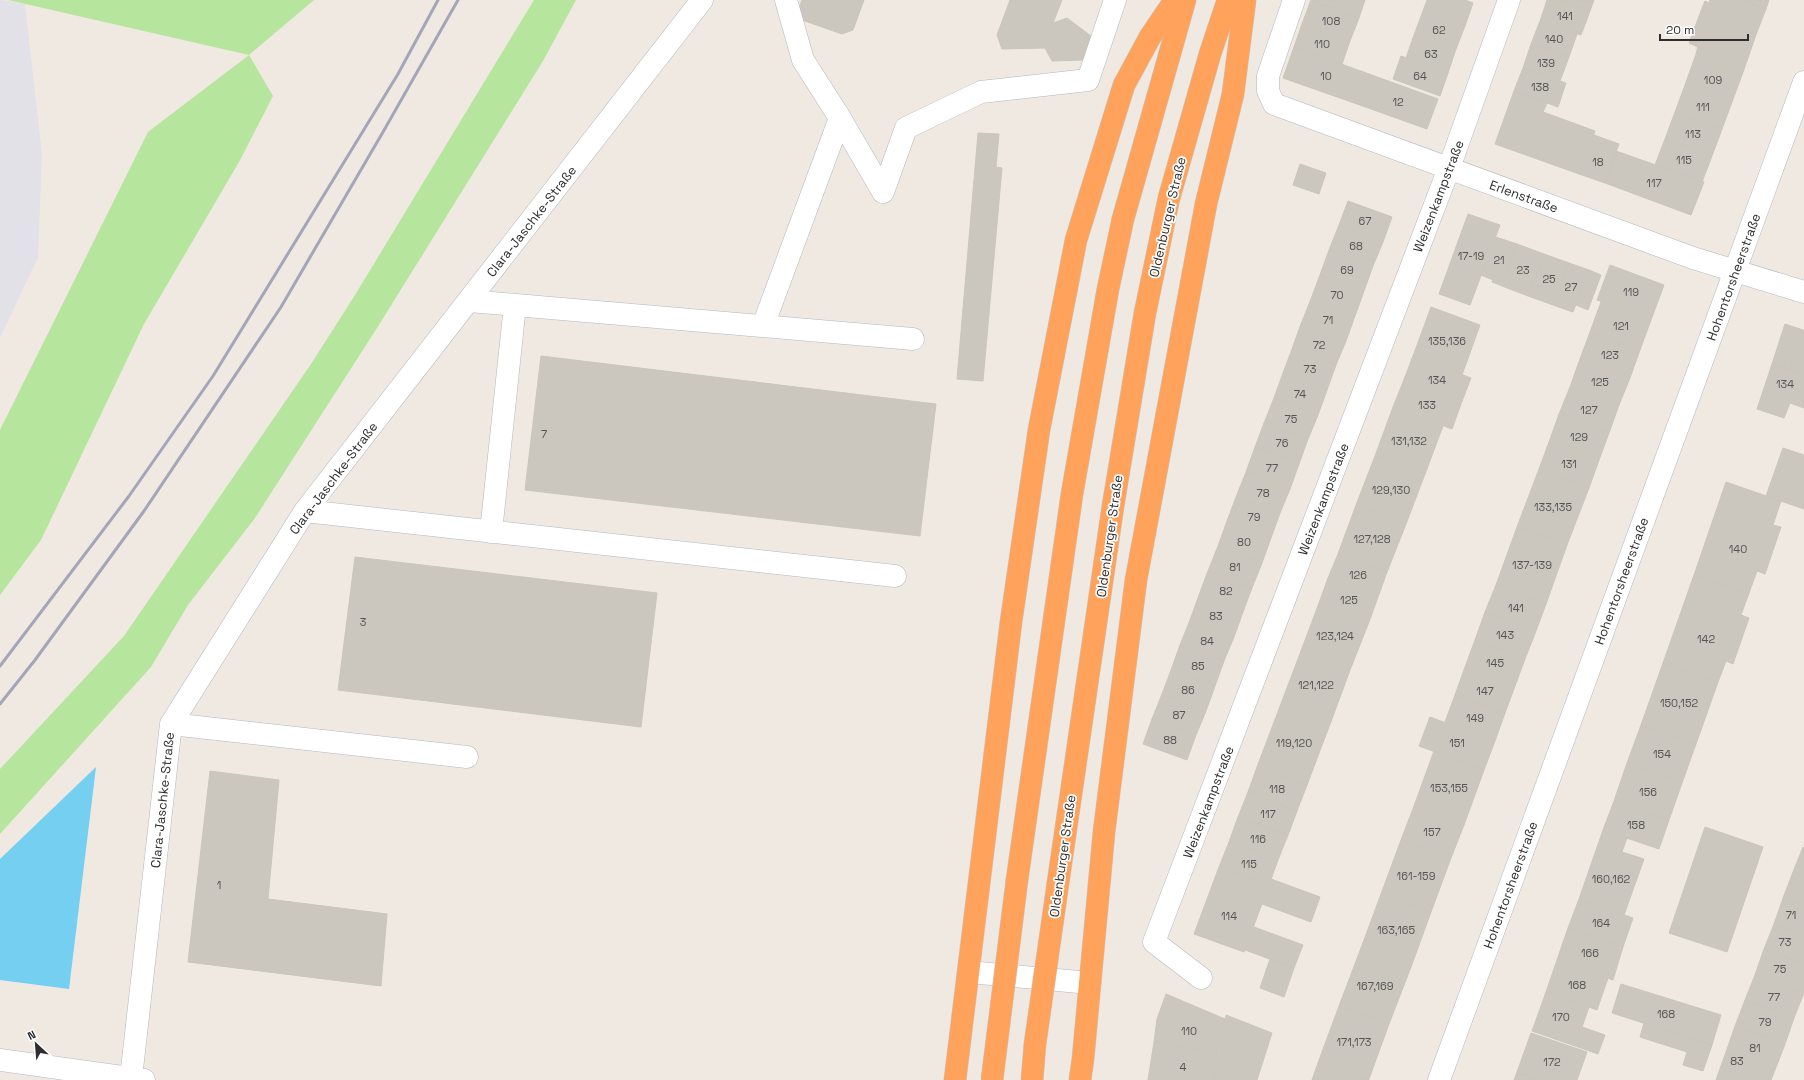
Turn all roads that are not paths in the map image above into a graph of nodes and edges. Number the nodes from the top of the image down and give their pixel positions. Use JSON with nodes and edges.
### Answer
{"nodes":[{"id":1,"x":702,"y":0,"type":"edge"},
{"id":2,"x":786,"y":0,"type":"edge"},
{"id":3,"x":1115,"y":0,"type":"edge"},
{"id":4,"x":1175,"y":0,"type":"edge"},
{"id":5,"x":1185,"y":0,"type":"edge"},
{"id":6,"x":1228,"y":0,"type":"edge"},
{"id":7,"x":1245,"y":0,"type":"edge"},
{"id":8,"x":1294,"y":0,"type":"edge"},
{"id":9,"x":1509,"y":0,"type":"edge"},
{"id":10,"x":1804,"y":82,"type":"edge"},
{"id":11,"x":840,"y":118,"type":"junction"},
{"id":12,"x":1449,"y":168,"type":"junction"},
{"id":13,"x":1735,"y":271,"type":"junction"},
{"id":14,"x":1804,"y":292,"type":"edge"},
{"id":15,"x":469,"y":301,"type":"junction"},
{"id":16,"x":515,"y":304,"type":"junction"},
{"id":17,"x":762,"y":326,"type":"junction"},
{"id":18,"x":913,"y":338,"type":"dead end"},
{"id":19,"x":305,"y":512,"type":"junction"},
{"id":20,"x":491,"y":532,"type":"junction"},
{"id":21,"x":895,"y":576,"type":"dead end"},
{"id":22,"x":171,"y":724,"type":"junction"},
{"id":23,"x":467,"y":757,"type":"dead end"},
{"id":24,"x":969,"y":972,"type":"junction"},
{"id":25,"x":1201,"y":978,"type":"dead end"},
{"id":26,"x":1090,"y":983,"type":"junction"},
{"id":27,"x":0,"y":1060,"type":"edge"},
{"id":28,"x":137,"y":1079,"type":"edge"},
{"id":29,"x":955,"y":1080,"type":"edge"},
{"id":30,"x":992,"y":1080,"type":"edge"},
{"id":31,"x":1032,"y":1080,"type":"edge"},
{"id":32,"x":1080,"y":1080,"type":"edge"},
{"id":33,"x":1439,"y":1080,"type":"edge"}],
"edges":[{"from":1,"to":15,"type":"street","name":"Clara-Jaschke-Straße"},
{"from":2,"to":11,"type":"street"},
{"from":3,"to":11,"type":"street"},
{"from":4,"to":24,"type":"highway"},
{"from":5,"to":30,"type":"highway","bridge":true},
{"from":6,"to":31,"type":"highway","name":"Oldenburger Straße","bridge":true},
{"from":7,"to":26,"type":"highway"},
{"from":8,"to":12,"type":"street","name":"Erlenstraße"},
{"from":9,"to":12,"type":"street","name":"Weizenkampstraße"},
{"from":10,"to":13,"type":"street","name":"Hohentorsheerstraße"},
{"from":11,"to":17,"type":"street"},
{"from":12,"to":13,"type":"street","name":"Erlenstraße"},
{"from":12,"to":25,"type":"street","name":"Weizenkampstraße"},
{"from":13,"to":14,"type":"street","name":"Erlenstraße"},
{"from":13,"to":33,"type":"street","name":"Hohentorsheerstraße"},
{"from":15,"to":16,"type":"street"},
{"from":15,"to":19,"type":"street","name":"Clara-Jaschke-Straße"},
{"from":16,"to":17,"type":"street"},
{"from":16,"to":20,"type":"street"},
{"from":17,"to":18,"type":"street"},
{"from":19,"to":20,"type":"street"},
{"from":19,"to":22,"type":"street","name":"Clara-Jaschke-Straße"},
{"from":20,"to":21,"type":"street"},
{"from":22,"to":23,"type":"street"},
{"from":22,"to":28,"type":"street","name":"Clara-Jaschke-Straße"},
{"from":24,"to":26,"type":"street"},
{"from":24,"to":29,"type":"highway"},
{"from":26,"to":32,"type":"highway"},
{"from":27,"to":28,"type":"street"}]}
